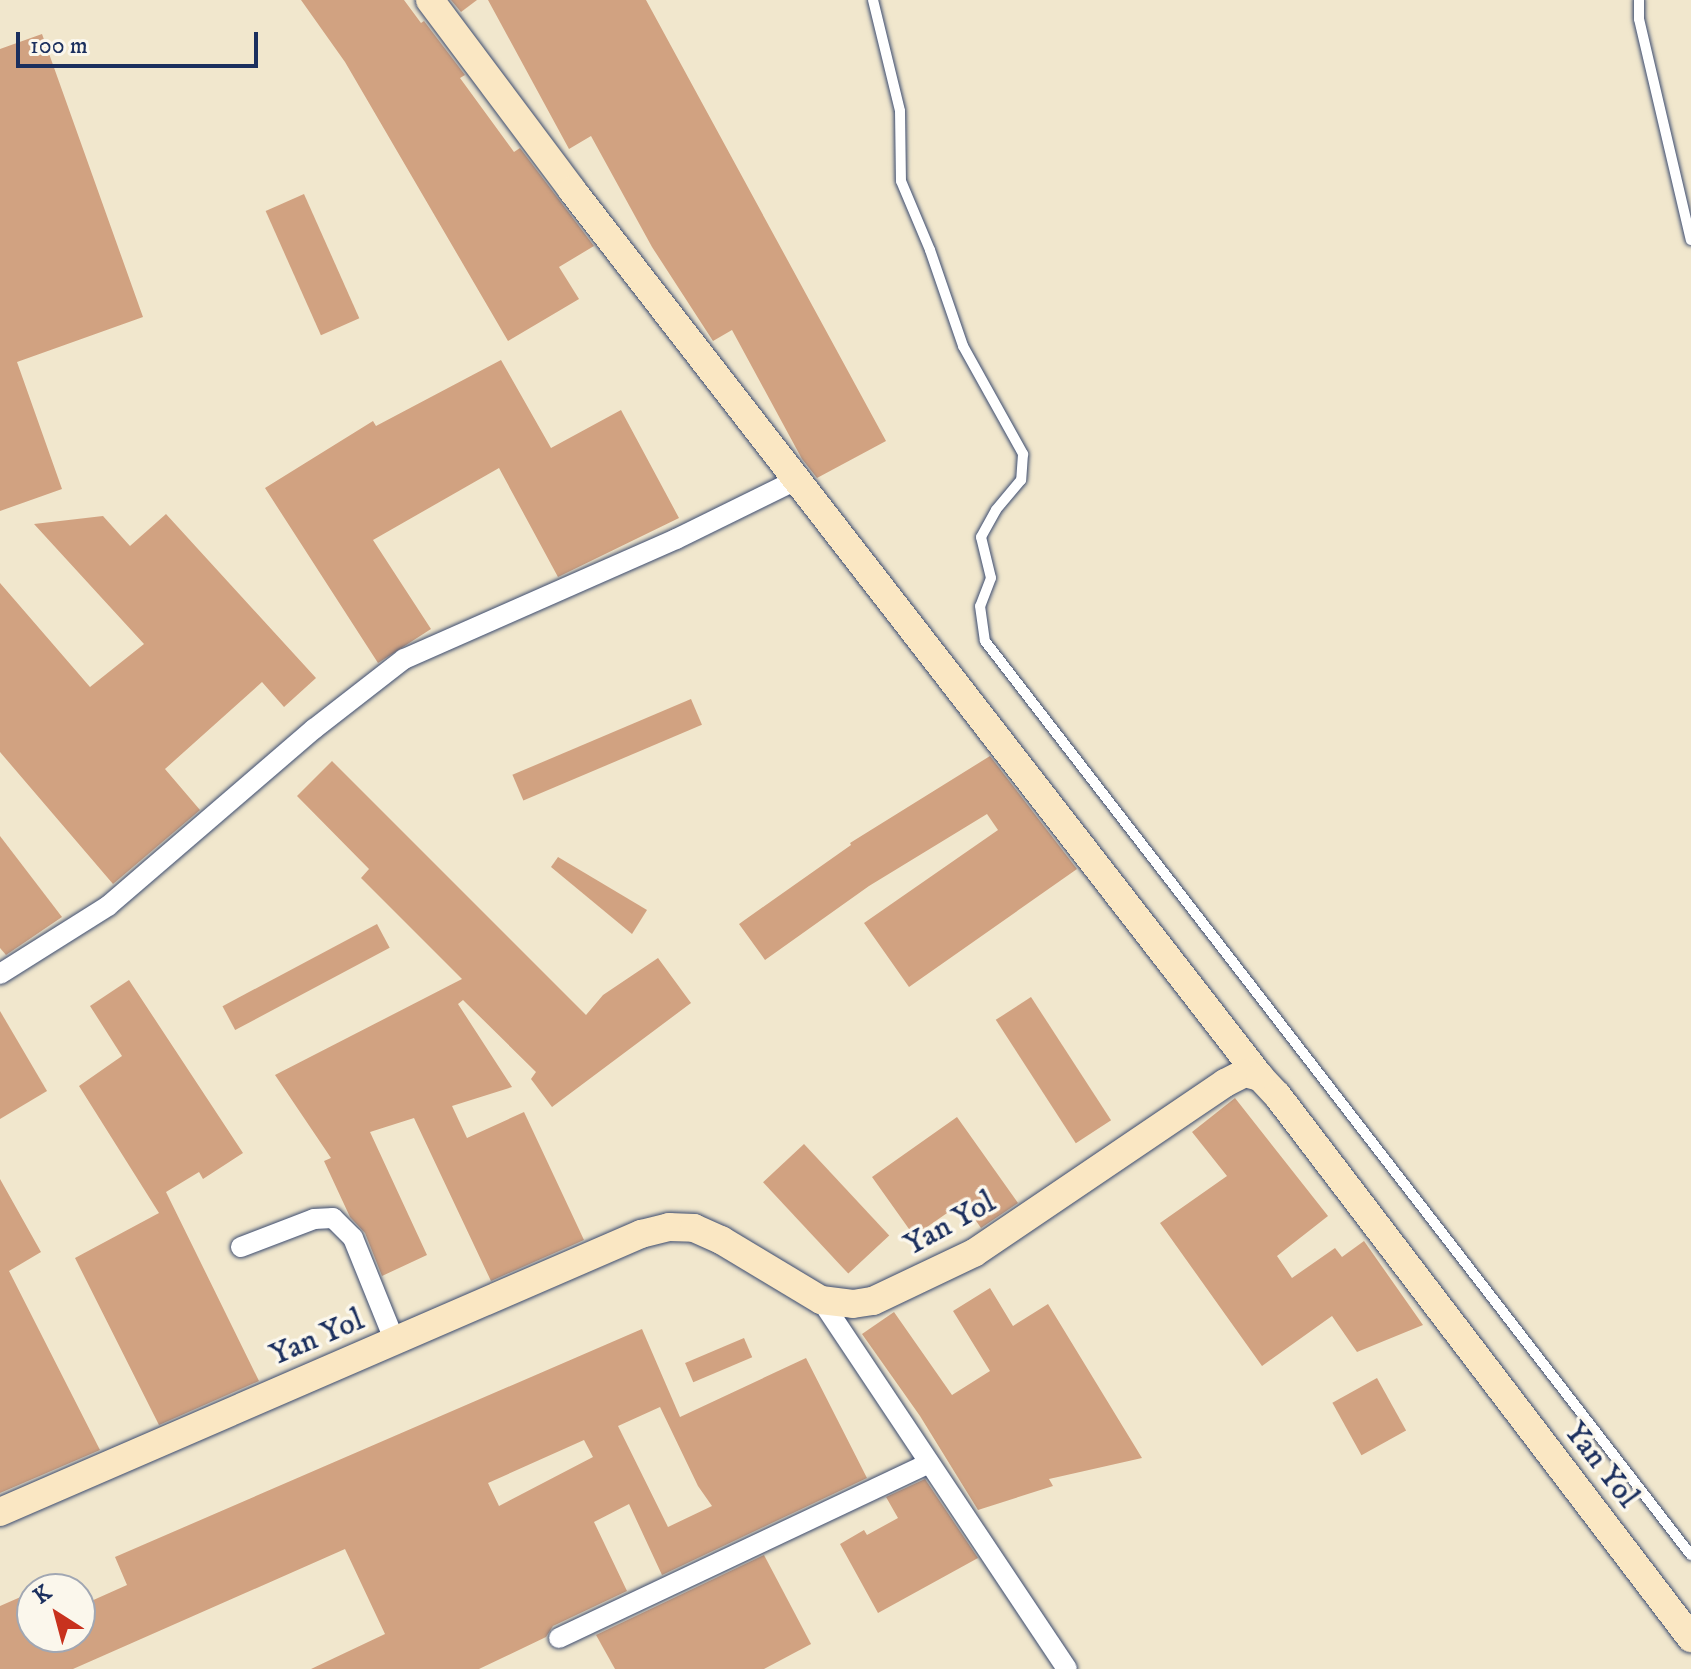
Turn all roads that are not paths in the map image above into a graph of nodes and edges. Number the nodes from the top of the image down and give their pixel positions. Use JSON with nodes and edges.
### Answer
{"nodes":[{"id":1,"x":430,"y":0,"type":"edge"},
{"id":2,"x":873,"y":0,"type":"edge"},
{"id":3,"x":1639,"y":0,"type":"edge"},
{"id":4,"x":1691,"y":240,"type":"edge"},
{"id":5,"x":796,"y":480,"type":"junction"},
{"id":6,"x":0,"y":974,"type":"edge"},
{"id":7,"x":1260,"y":1077,"type":"junction"},
{"id":8,"x":241,"y":1247,"type":"dead end"},
{"id":9,"x":821,"y":1300,"type":"junction"},
{"id":10,"x":395,"y":1342,"type":"junction"},
{"id":11,"x":929,"y":1463,"type":"junction"},
{"id":12,"x":0,"y":1512,"type":"edge"},
{"id":13,"x":1691,"y":1555,"type":"edge"},
{"id":14,"x":559,"y":1638,"type":"dead end"},
{"id":15,"x":1691,"y":1638,"type":"edge"},
{"id":16,"x":1067,"y":1669,"type":"edge"}],
"edges":[{"from":1,"to":5,"type":"street"},
{"from":2,"to":13,"type":"lane"},
{"from":3,"to":4,"type":"lane"},
{"from":5,"to":6,"type":"street"},
{"from":5,"to":7,"type":"street"},
{"from":7,"to":9,"type":"street","name":"Yan Yol"},
{"from":7,"to":15,"type":"street","name":"Yan Yol"},
{"from":8,"to":10,"type":"street"},
{"from":9,"to":10,"type":"street","name":"Yan Yol"},
{"from":9,"to":11,"type":"street"},
{"from":10,"to":12,"type":"street","name":"Yan Yol"},
{"from":11,"to":14,"type":"street"},
{"from":11,"to":16,"type":"street"}]}
